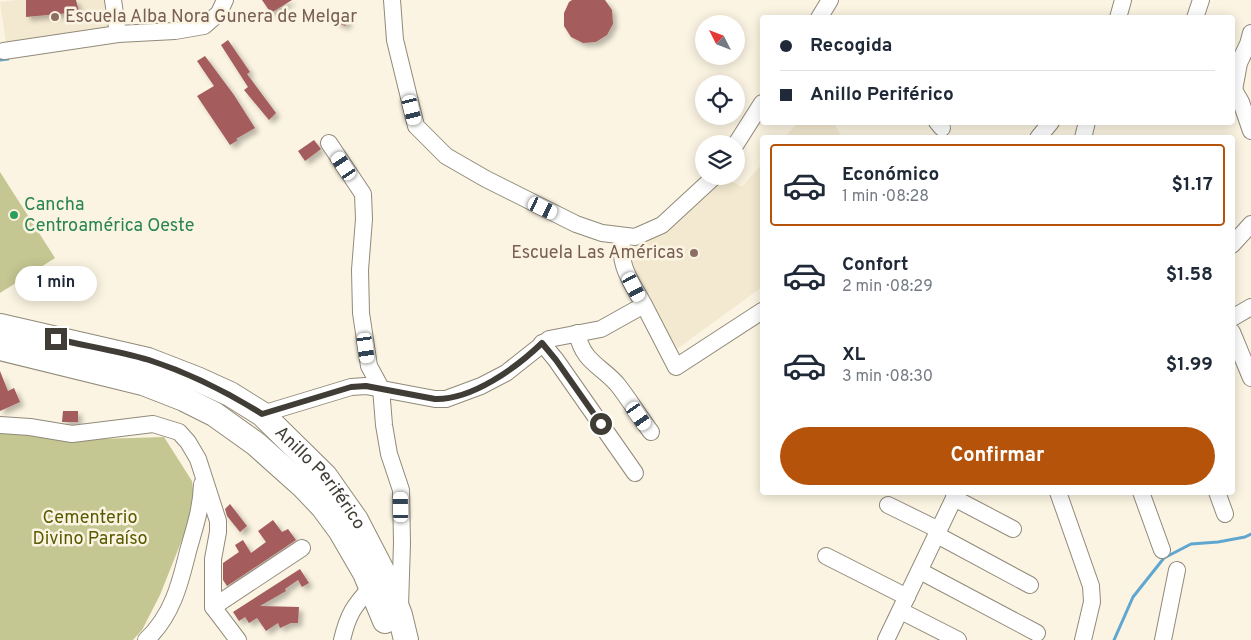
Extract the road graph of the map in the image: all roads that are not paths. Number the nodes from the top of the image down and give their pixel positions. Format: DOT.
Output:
graph roads {
  1 [pos="113,0"];
  2 [pos="225,0"];
  3 [pos="392,0"];
  4 [pos="1123,0"];
  5 [pos="1201,0"];
  6 [pos="1119,15"];
  7 [pos="1196,15"];
  8 [pos="1251,33"];
  9 [pos="118,34"];
  10 [pos="4,51"];
  11 [pos="1235,81"];
  12 [pos="1235,93"];
  13 [pos="760,107"];
  14 [pos="1049,125"];
  15 [pos="1251,132"];
  16 [pos="742,135"];
  17 [pos="1041,135"];
  18 [pos="329,143"];
  19 [pos="705,185"];
  20 [pos="1251,224"];
  21 [pos="623,236"];
  22 [pos="1235,242"];
  23 [pos="644,305"];
  24 [pos="1251,307"];
  25 [pos="760,312"];
  26 [pos="1235,316"];
  27 [pos="0,326"];
  28 [pos="577,333"];
  29 [pos="1235,339"];
  30 [pos="542,343"];
  31 [pos="0,348"];
  32 [pos="1251,378"];
  33 [pos="381,388"];
  34 [pos="262,414"];
  35 [pos="0,425"];
  36 [pos="650,432"];
  37 [pos="635,473"];
  38 [pos="202,474"];
  39 [pos="956,495"];
  40 [pos="1059,495"];
  41 [pos="1142,495"];
  42 [pos="1218,495"];
  43 [pos="888,505"];
  44 [pos="1225,514"];
  45 [pos="1014,529"];
  46 [pos="938,533"];
  47 [pos="302,548"];
  48 [pos="1162,550"];
  49 [pos="826,556"];
  50 [pos="1177,570"];
  51 [pos="920,571"];
  52 [pos="1030,585"];
  53 [pos="372,587"];
  54 [pos="904,604"];
  55 [pos="212,607"];
  56 [pos="400,616"];
  57 [pos="1037,633"];
  58 [pos="146,640"];
  59 [pos="238,640"];
  60 [pos="342,640"];
  61 [pos="389,640"];
  62 [pos="406,640"];
  63 [pos="886,640"];
  64 [pos="958,640"];
  65 [pos="1082,640"];
  66 [pos="1163,640"];
  1 -- 9 [label="street"];
  2 -- 9 [label="street"];
  3 -- 21 [label="street"];
  4 -- 6 [label="street"];
  5 -- 7 [label="street"];
  8 -- 11 [label="street"];
  9 -- 10 [label="street"];
  12 -- 15 [label="street"];
  13 -- 16 [label="street"];
  14 -- 17 [label="street"];
  18 -- 33 [label="street"];
  19 -- 21 [label="street"];
  20 -- 22 [label="street"];
  21 -- 23 [label="street"];
  23 -- 25 [label="street"];
  23 -- 28 [label="street"];
  24 -- 26 [label="street"];
  27 -- 34 [label="highway, Anillo Periférico"];
  28 -- 30 [label="street"];
  28 -- 36 [label="street"];
  29 -- 32 [label="street"];
  30 -- 33 [label="street"];
  30 -- 37 [label="street"];
  31 -- 53 [label="highway, Anillo Periférico"];
  33 -- 34 [label="street"];
  33 -- 56 [label="street"];
  34 -- 56 [label="highway, Anillo Periférico"];
  35 -- 38 [label="street"];
  38 -- 55 [label="street"];
  38 -- 58 [label="street"];
  39 -- 45 [label="street"];
  39 -- 46 [label="street"];
  40 -- 65 [label="street"];
  41 -- 48 [label="street"];
  42 -- 44 [label="street"];
  43 -- 46 [label="street"];
  46 -- 51 [label="street"];
  46 -- 52 [label="street"];
  47 -- 55 [label="street"];
  49 -- 54 [label="street"];
  50 -- 66 [label="street"];
  51 -- 54 [label="street"];
  51 -- 57 [label="street"];
  53 -- 60 [label="street"];
  53 -- 61 [label="highway, Anillo Periférico"];
  54 -- 63 [label="street"];
  54 -- 64 [label="street"];
  55 -- 59 [label="street"];
  56 -- 62 [label="highway, Anillo Periférico"];
}
